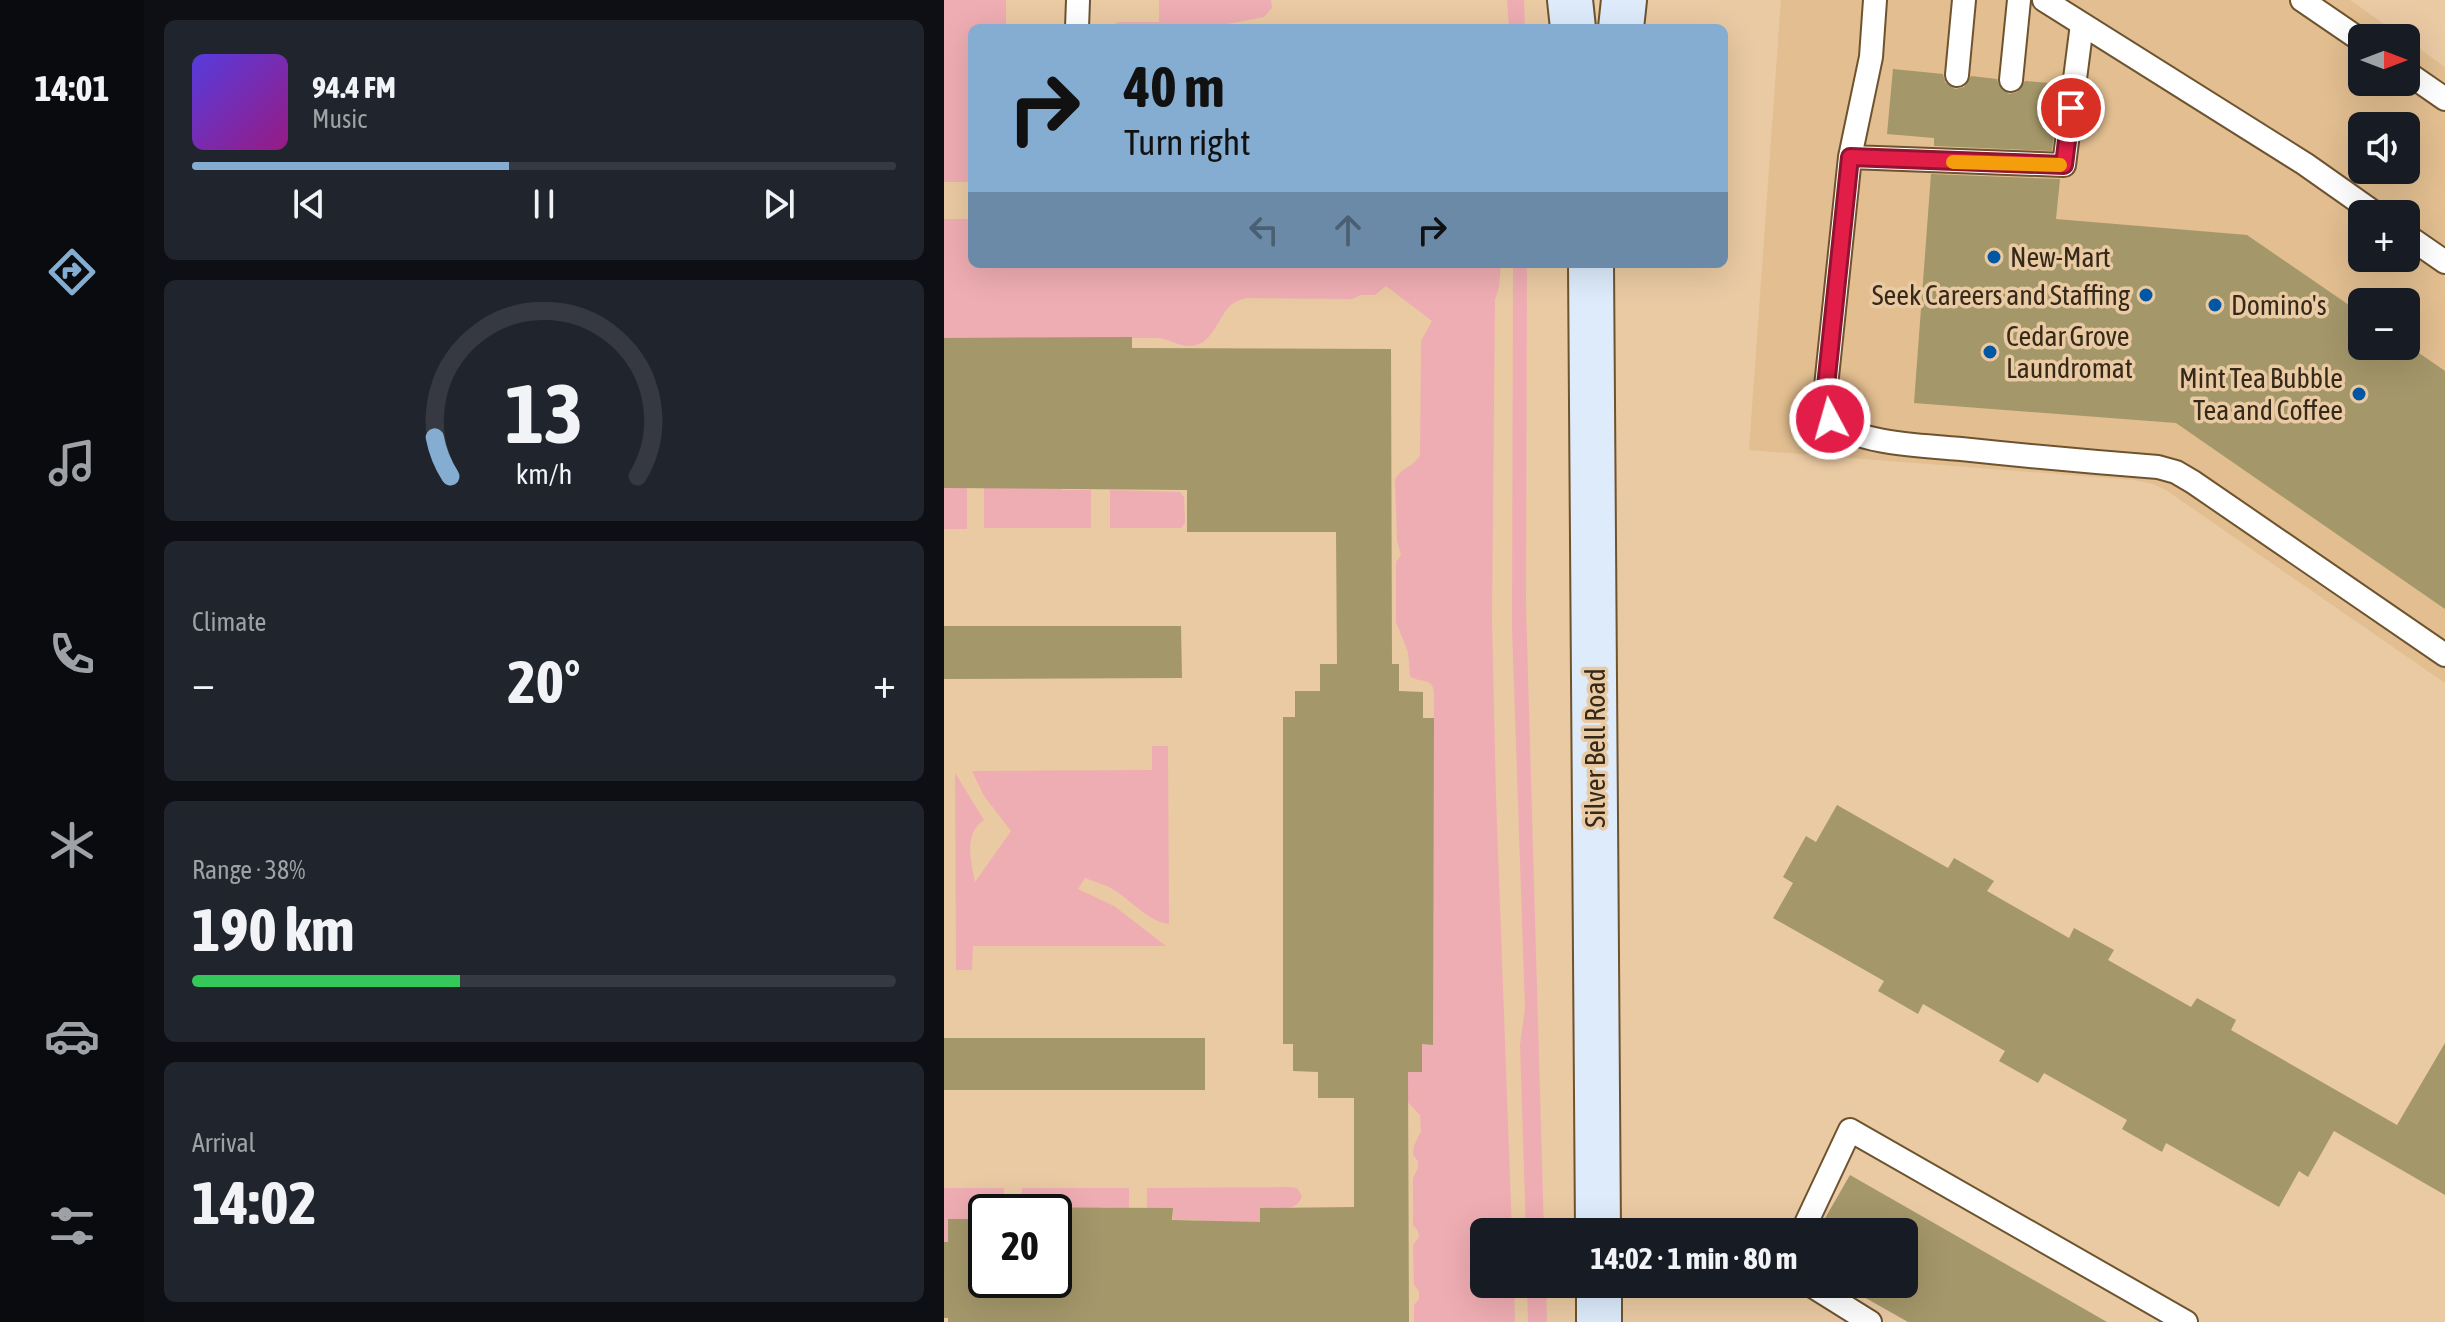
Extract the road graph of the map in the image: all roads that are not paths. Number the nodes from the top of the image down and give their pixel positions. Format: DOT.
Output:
graph roads {
  1 [pos="1078,0"];
  2 [pos="1570,0"];
  3 [pos="1624,0"];
  4 [pos="1875,0"];
  5 [pos="1964,0"];
  6 [pos="2019,0"];
  7 [pos="2044,0"];
  8 [pos="2302,0"];
  9 [pos="1077,24"];
  10 [pos="1573,24"];
  11 [pos="1621,24"];
  12 [pos="2082,24"];
  13 [pos="2348,31"];
  14 [pos="1957,75"];
  15 [pos="2011,80"];
  16 [pos="2420,82"];
  17 [pos="2445,99"];
  18 [pos="1950,139"];
  19 [pos="1850,157"];
  20 [pos="1948,162"];
  21 [pos="2356,200"];
  22 [pos="2420,245"];
  23 [pos="2445,262"];
  24 [pos="1591,268"];
  25 [pos="2445,655"];
  26 [pos="1598,1218"];
  27 [pos="1809,1218"];
  28 [pos="1599,1298"];
  29 [pos="1831,1298"];
  30 [pos="1599,1322"];
  31 [pos="1870,1322"];
  32 [pos="2186,1322"];
  1 -- 9 [label="lane"];
  2 -- 10 [label="street"];
  3 -- 11 [label="street"];
  4 -- 19 [label="lane"];
  5 -- 14 [label="lane"];
  6 -- 15 [label="lane"];
  7 -- 12 [label="lane"];
  8 -- 13 [label="lane"];
  12 -- 20 [label="lane"];
  12 -- 21 [label="lane"];
  16 -- 17 [label="lane"];
  18 -- 20 [label="lane"];
  19 -- 20 [label="lane"];
  19 -- 25 [label="lane"];
  22 -- 23 [label="lane"];
  24 -- 26 [label="street, Silver Bell Road"];
  27 -- 32 [label="lane"];
  28 -- 30 [label="street"];
  29 -- 31 [label="lane"];
}
